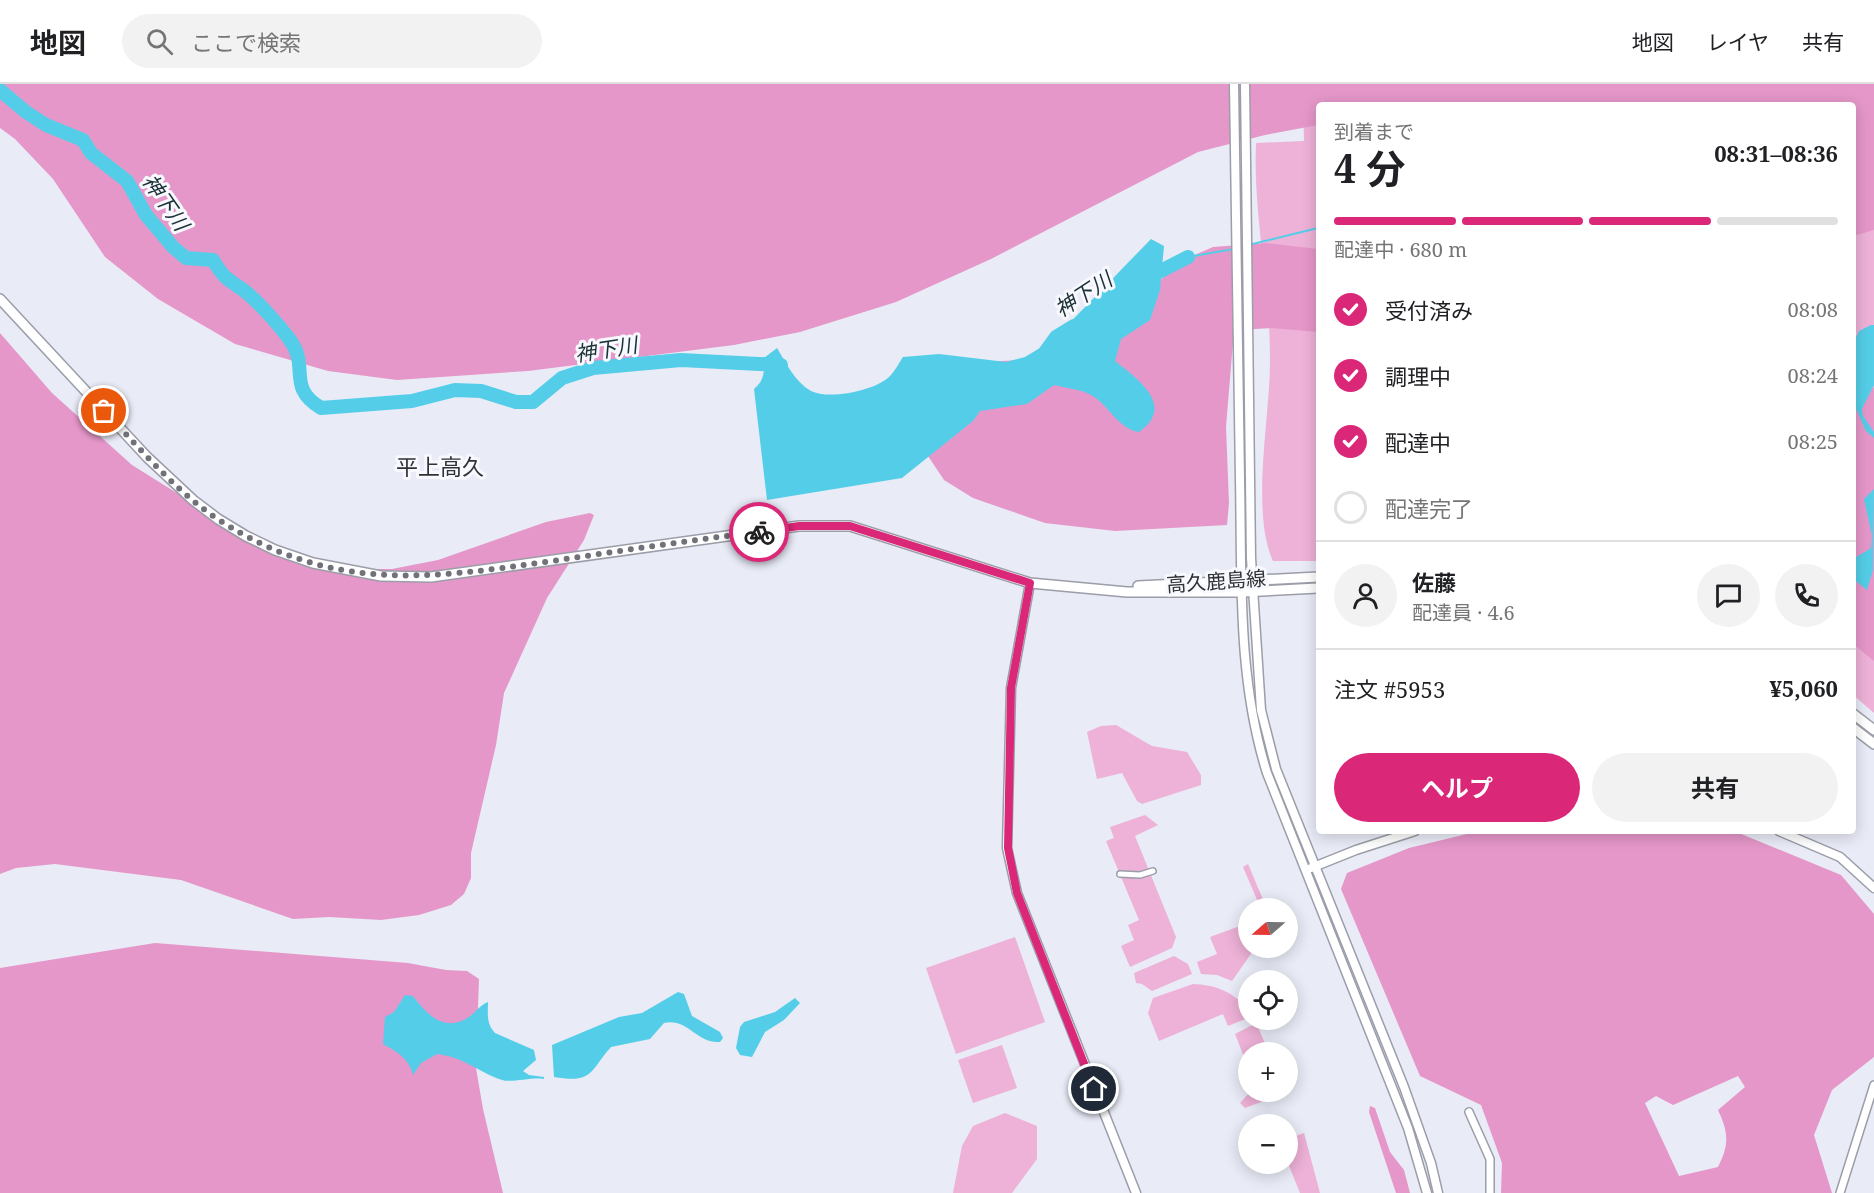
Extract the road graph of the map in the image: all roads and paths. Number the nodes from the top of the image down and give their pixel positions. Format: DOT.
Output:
graph roads {
  1 [pos="1234,84"];
  2 [pos="1245,84"];
  3 [pos="0,299"];
  4 [pos="1316,577"];
  5 [pos="1242,579"];
  6 [pos="1253,579"];
  7 [pos="1030,583"];
  8 [pos="1316,588"];
  9 [pos="1115,590"];
  10 [pos="1253,591"];
  11 [pos="1243,592"];
  12 [pos="1856,716"];
  13 [pos="1874,730"];
  14 [pos="1856,731"];
  15 [pos="1874,744"];
  16 [pos="1406,834"];
  17 [pos="1786,834"];
  18 [pos="1315,867"];
  19 [pos="1153,871"];
  20 [pos="1305,871"];
  21 [pos="1120,874"];
  22 [pos="1874,888"];
  23 [pos="1874,1085"];
  24 [pos="1469,1112"];
  25 [pos="1136,1193"];
  26 [pos="1427,1193"];
  27 [pos="1438,1193"];
  28 [pos="1490,1193"];
  29 [pos="1840,1193"];
  1 -- 5 [label="street"];
  2 -- 6 [label="street"];
  3 -- 7 [label="main road, 高久鹿島線"];
  4 -- 6 [label="main road, 高久鹿島線"];
  5 -- 6 [label="main road, 高久鹿島線"];
  5 -- 9 [label="main road, 高久鹿島線"];
  5 -- 11 [label="street"];
  6 -- 10 [label="street"];
  7 -- 9 [label="main road, 高久鹿島線"];
  7 -- 25 [label="street"];
  8 -- 10 [label="main road, 高久鹿島線"];
  9 -- 11 [label="main road, 高久鹿島線"];
  10 -- 11 [label="main road, 高久鹿島線"];
  10 -- 18 [label="street"];
  11 -- 20 [label="street"];
  12 -- 13 [label="main road"];
  14 -- 15 [label="main road"];
  16 -- 18 [label="street"];
  17 -- 22 [label="street"];
  18 -- 20 [label="street"];
  18 -- 27 [label="street"];
  19 -- 21 [label="street"];
  20 -- 26 [label="street"];
  23 -- 29 [label="street"];
  24 -- 28 [label="street"];
}
